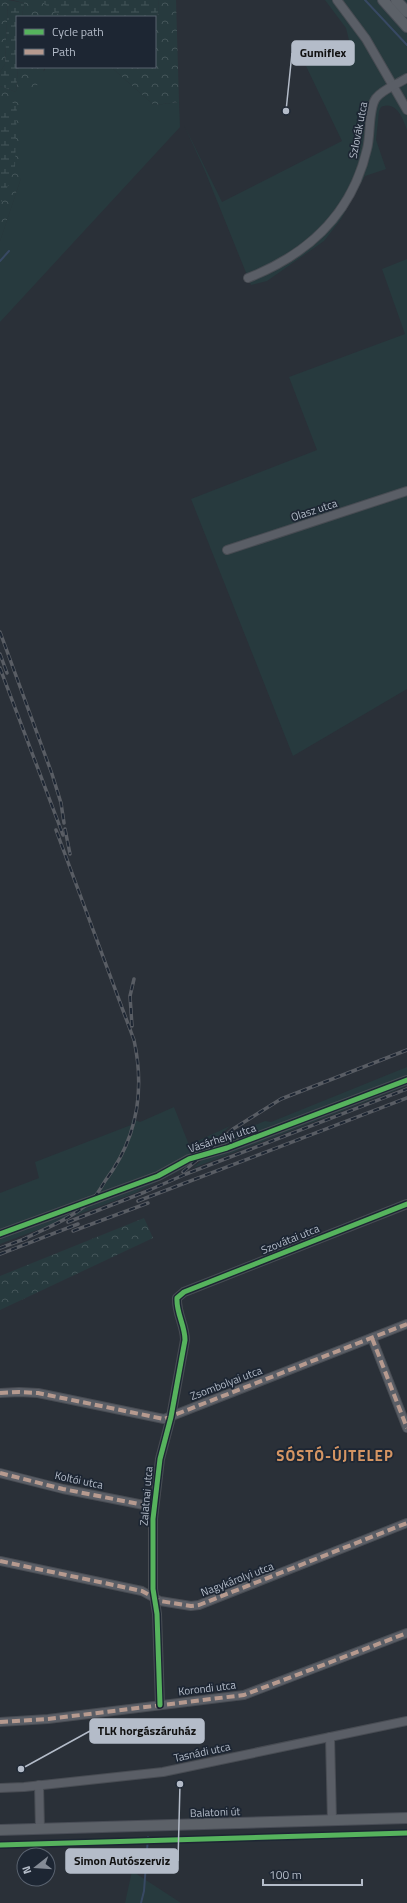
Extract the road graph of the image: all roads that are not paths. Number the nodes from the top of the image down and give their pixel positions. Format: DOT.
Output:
graph roads {
  1 [pos="336,0"];
  2 [pos="383,0"];
  3 [pos="396,0"];
  4 [pos="403,15"];
  5 [pos="407,28"];
  6 [pos="407,35"];
  7 [pos="407,78"];
  8 [pos="394,86"];
  9 [pos="407,110"];
  10 [pos="248,278"];
  11 [pos="407,491"];
  12 [pos="227,550"];
  13 [pos="407,1080"];
  14 [pos="407,1204"];
  15 [pos="0,1234"];
  16 [pos="180,1294"];
  17 [pos="407,1324"];
  18 [pos="372,1338"];
  19 [pos="0,1393"];
  20 [pos="172,1417"];
  21 [pos="407,1428"];
  22 [pos="0,1473"];
  23 [pos="154,1507"];
  24 [pos="407,1523"];
  25 [pos="0,1561"];
  26 [pos="155,1599"];
  27 [pos="407,1633"];
  28 [pos="160,1705"];
  29 [pos="407,1721"];
  30 [pos="0,1722"];
  31 [pos="330,1737"];
  32 [pos="39,1785"];
  33 [pos="0,1788"];
  34 [pos="407,1818"];
  35 [pos="332,1821"];
  36 [pos="40,1829"];
  37 [pos="0,1830"];
  1 -- 8 [label="street"];
  2 -- 4 [label="main road"];
  3 -- 4 [label="main road"];
  4 -- 5 [label="main road"];
  4 -- 6 [label="main road"];
  7 -- 8 [label="street, Szlovák utca"];
  8 -- 9 [label="street"];
  8 -- 10 [label="street, Szlovák utca"];
  11 -- 12 [label="street, Olasz utca"];
  13 -- 15 [label="street, Vásárhelyi utca"];
  14 -- 16 [label="street, Szovátai utca"];
  16 -- 20 [label="street, Zalatnai utca"];
  17 -- 18 [label="street, Zsombolyai utca"];
  18 -- 20 [label="street, Zsombolyai utca"];
  18 -- 21 [label="street"];
  19 -- 20 [label="street, Zsombolyai utca"];
  20 -- 23 [label="street, Zalatnai utca"];
  22 -- 23 [label="street, Koltói utca"];
  23 -- 26 [label="street, Zalatnai utca"];
  24 -- 26 [label="street, Nagykárolyi utca"];
  25 -- 26 [label="street, Nagykárolyi utca"];
  26 -- 28 [label="street, Zalatnai utca"];
  27 -- 28 [label="street, Korondi utca"];
  28 -- 30 [label="street, Korondi utca"];
  29 -- 31 [label="street, Tasnádi utca"];
  31 -- 32 [label="street, Tasnádi utca"];
  31 -- 35 [label="street"];
  32 -- 33 [label="street, Tasnádi utca"];
  32 -- 36 [label="street"];
  34 -- 35 [label="main road, Balatoni út"];
  35 -- 36 [label="main road, Balatoni út"];
  36 -- 37 [label="main road, Balatoni út"];
}
